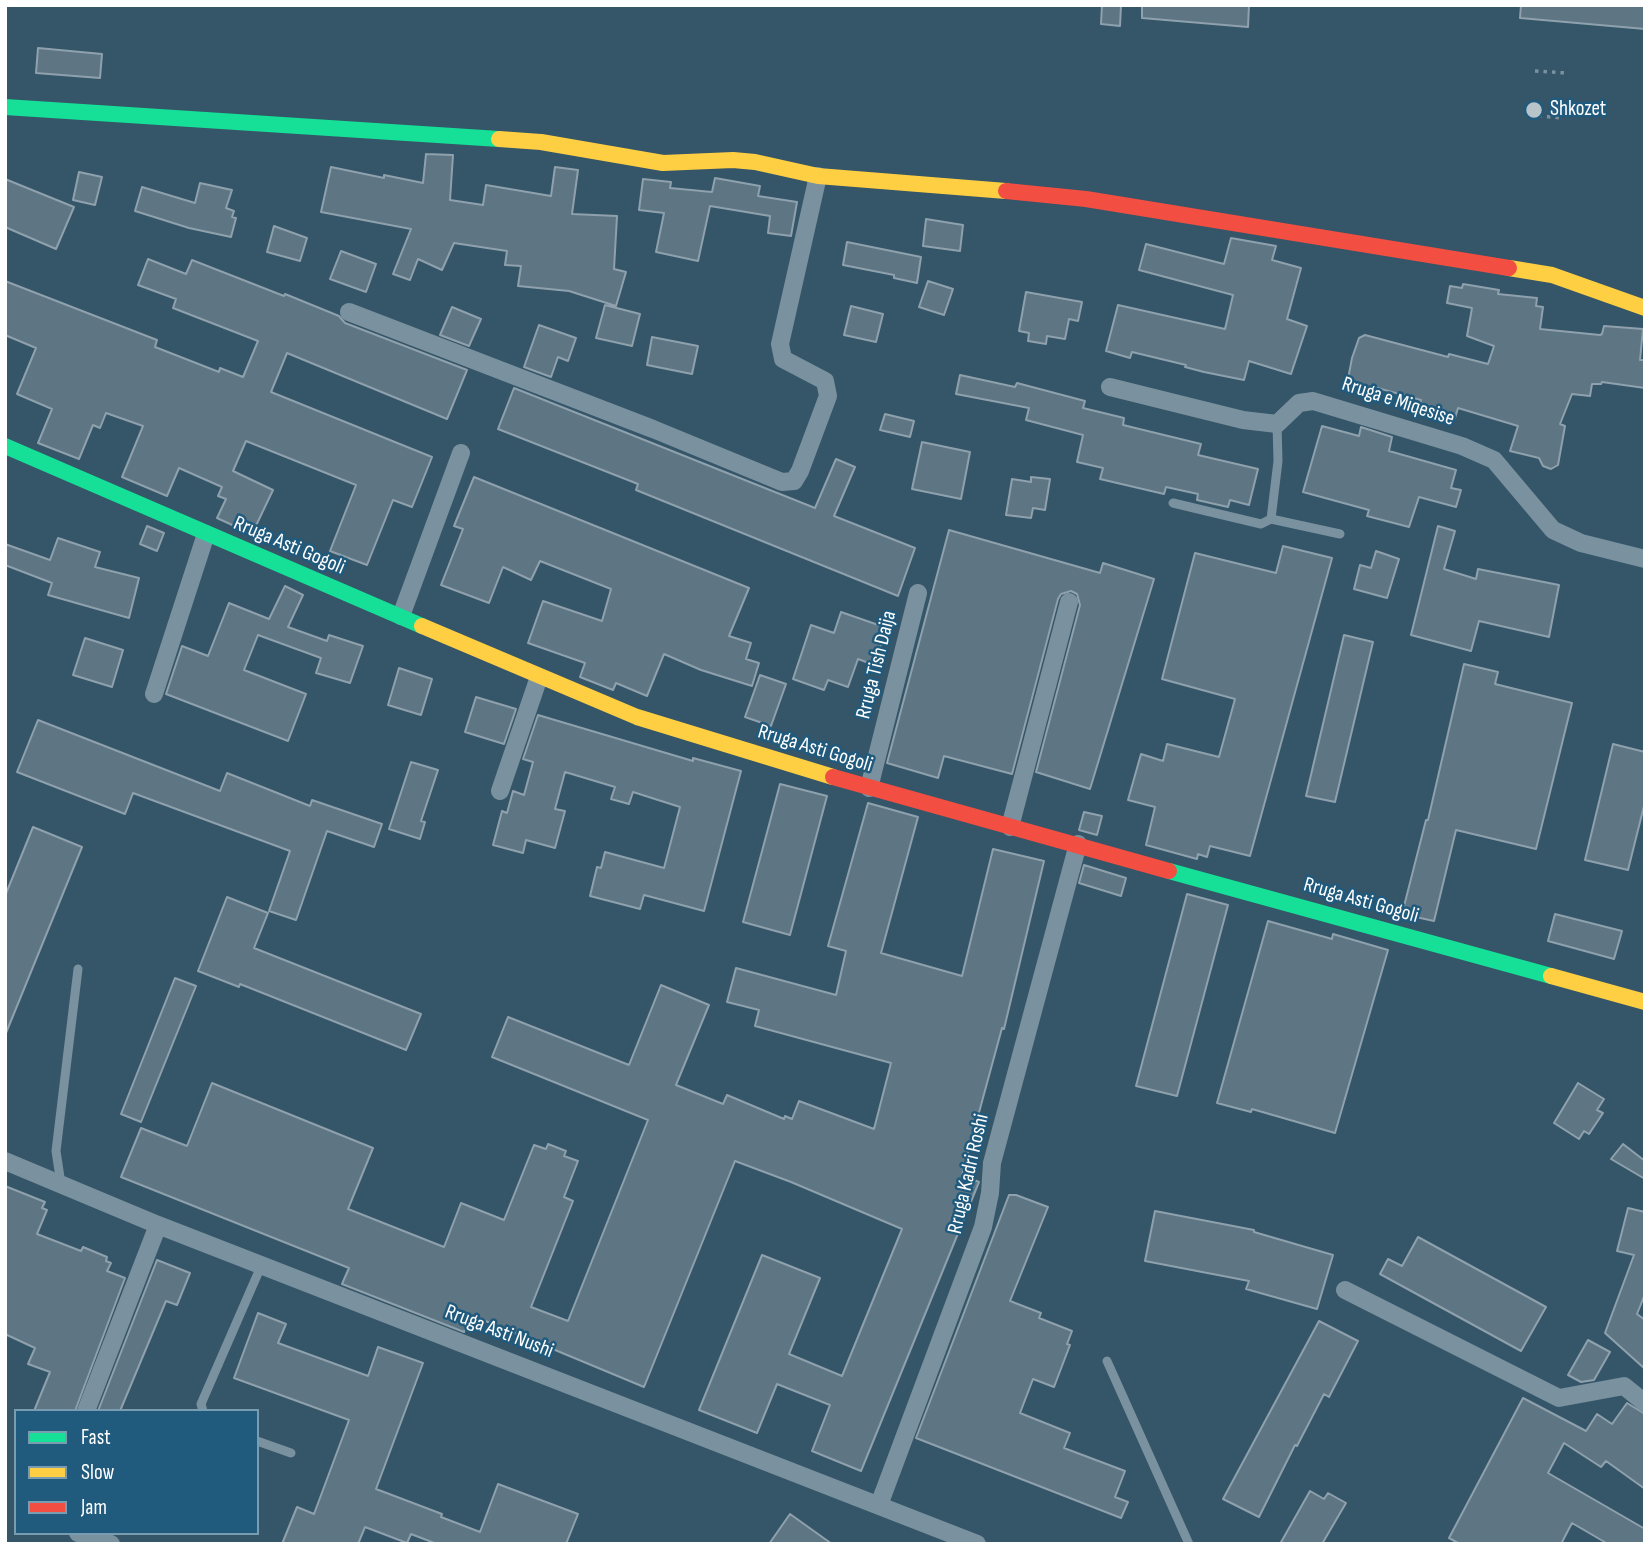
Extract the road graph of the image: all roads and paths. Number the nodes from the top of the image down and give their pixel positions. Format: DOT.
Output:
graph roads {
  1 [pos="1535,71"];
  2 [pos="1566,73"];
  3 [pos="5,107"];
  4 [pos="1530,115"];
  5 [pos="1562,118"];
  6 [pos="818,176"];
  7 [pos="1645,308"];
  8 [pos="349,312"];
  9 [pos="1110,387"];
  10 [pos="1277,424"];
  11 [pos="5,446"];
  12 [pos="461,453"];
  13 [pos="1173,503"];
  14 [pos="1271,519"];
  15 [pos="206,534"];
  16 [pos="1340,534"];
  17 [pos="1645,559"];
  18 [pos="918,593"];
  19 [pos="1069,602"];
  20 [pos="401,616"];
  21 [pos="539,677"];
  22 [pos="154,694"];
  23 [pos="869,788"];
  24 [pos="500,790"];
  25 [pos="1010,827"];
  26 [pos="1078,844"];
  27 [pos="78,969"];
  28 [pos="1645,1002"];
  29 [pos="5,1161"];
  30 [pos="61,1184"];
  31 [pos="158,1225"];
  32 [pos="262,1264"];
  33 [pos="1345,1290"];
  34 [pos="1107,1360"];
  35 [pos="1645,1403"];
  36 [pos="87,1409"];
  37 [pos="202,1409"];
  38 [pos="259,1442"];
  39 [pos="291,1453"];
  40 [pos="878,1505"];
  41 [pos="84,1535"];
  42 [pos="111,1544"];
  43 [pos="977,1544"];
  44 [pos="1189,1544"];
  1 -- 2 [label="path"];
  3 -- 6 [label="street"];
  4 -- 5 [label="path"];
  6 -- 7 [label="street"];
  6 -- 8 [label="street"];
  9 -- 10 [label="street"];
  10 -- 14 [label="lane"];
  10 -- 17 [label="street, Rruga e Miqesise"];
  11 -- 15 [label="street, Rruga Asti Gogoli"];
  12 -- 20 [label="street"];
  13 -- 14 [label="lane"];
  14 -- 16 [label="lane"];
  15 -- 20 [label="street, Rruga Asti Gogoli"];
  15 -- 22 [label="street"];
  18 -- 23 [label="street, Rruga Tish Daija"];
  19 -- 25 [label="street"];
  20 -- 21 [label="street, Rruga Asti Gogoli"];
  21 -- 23 [label="street, Rruga Asti Gogoli"];
  21 -- 24 [label="street"];
  23 -- 25 [label="street, Rruga Asti Gogoli"];
  25 -- 26 [label="street, Rruga Asti Gogoli"];
  26 -- 28 [label="street, Rruga Asti Gogoli"];
  26 -- 40 [label="street, Rruga Kadri Roshi"];
  27 -- 30 [label="lane"];
  29 -- 30 [label="street, Rruga Asti Nushi"];
  30 -- 31 [label="street, Rruga Asti Nushi"];
  31 -- 32 [label="street, Rruga Asti Nushi"];
  31 -- 36 [label="street"];
  32 -- 37 [label="lane"];
  32 -- 40 [label="street, Rruga Asti Nushi"];
  33 -- 35 [label="street"];
  34 -- 44 [label="lane"];
  38 -- 39 [label="lane"];
  40 -- 43 [label="street, Rruga Asti Nushi"];
  41 -- 42 [label="street"];
}
